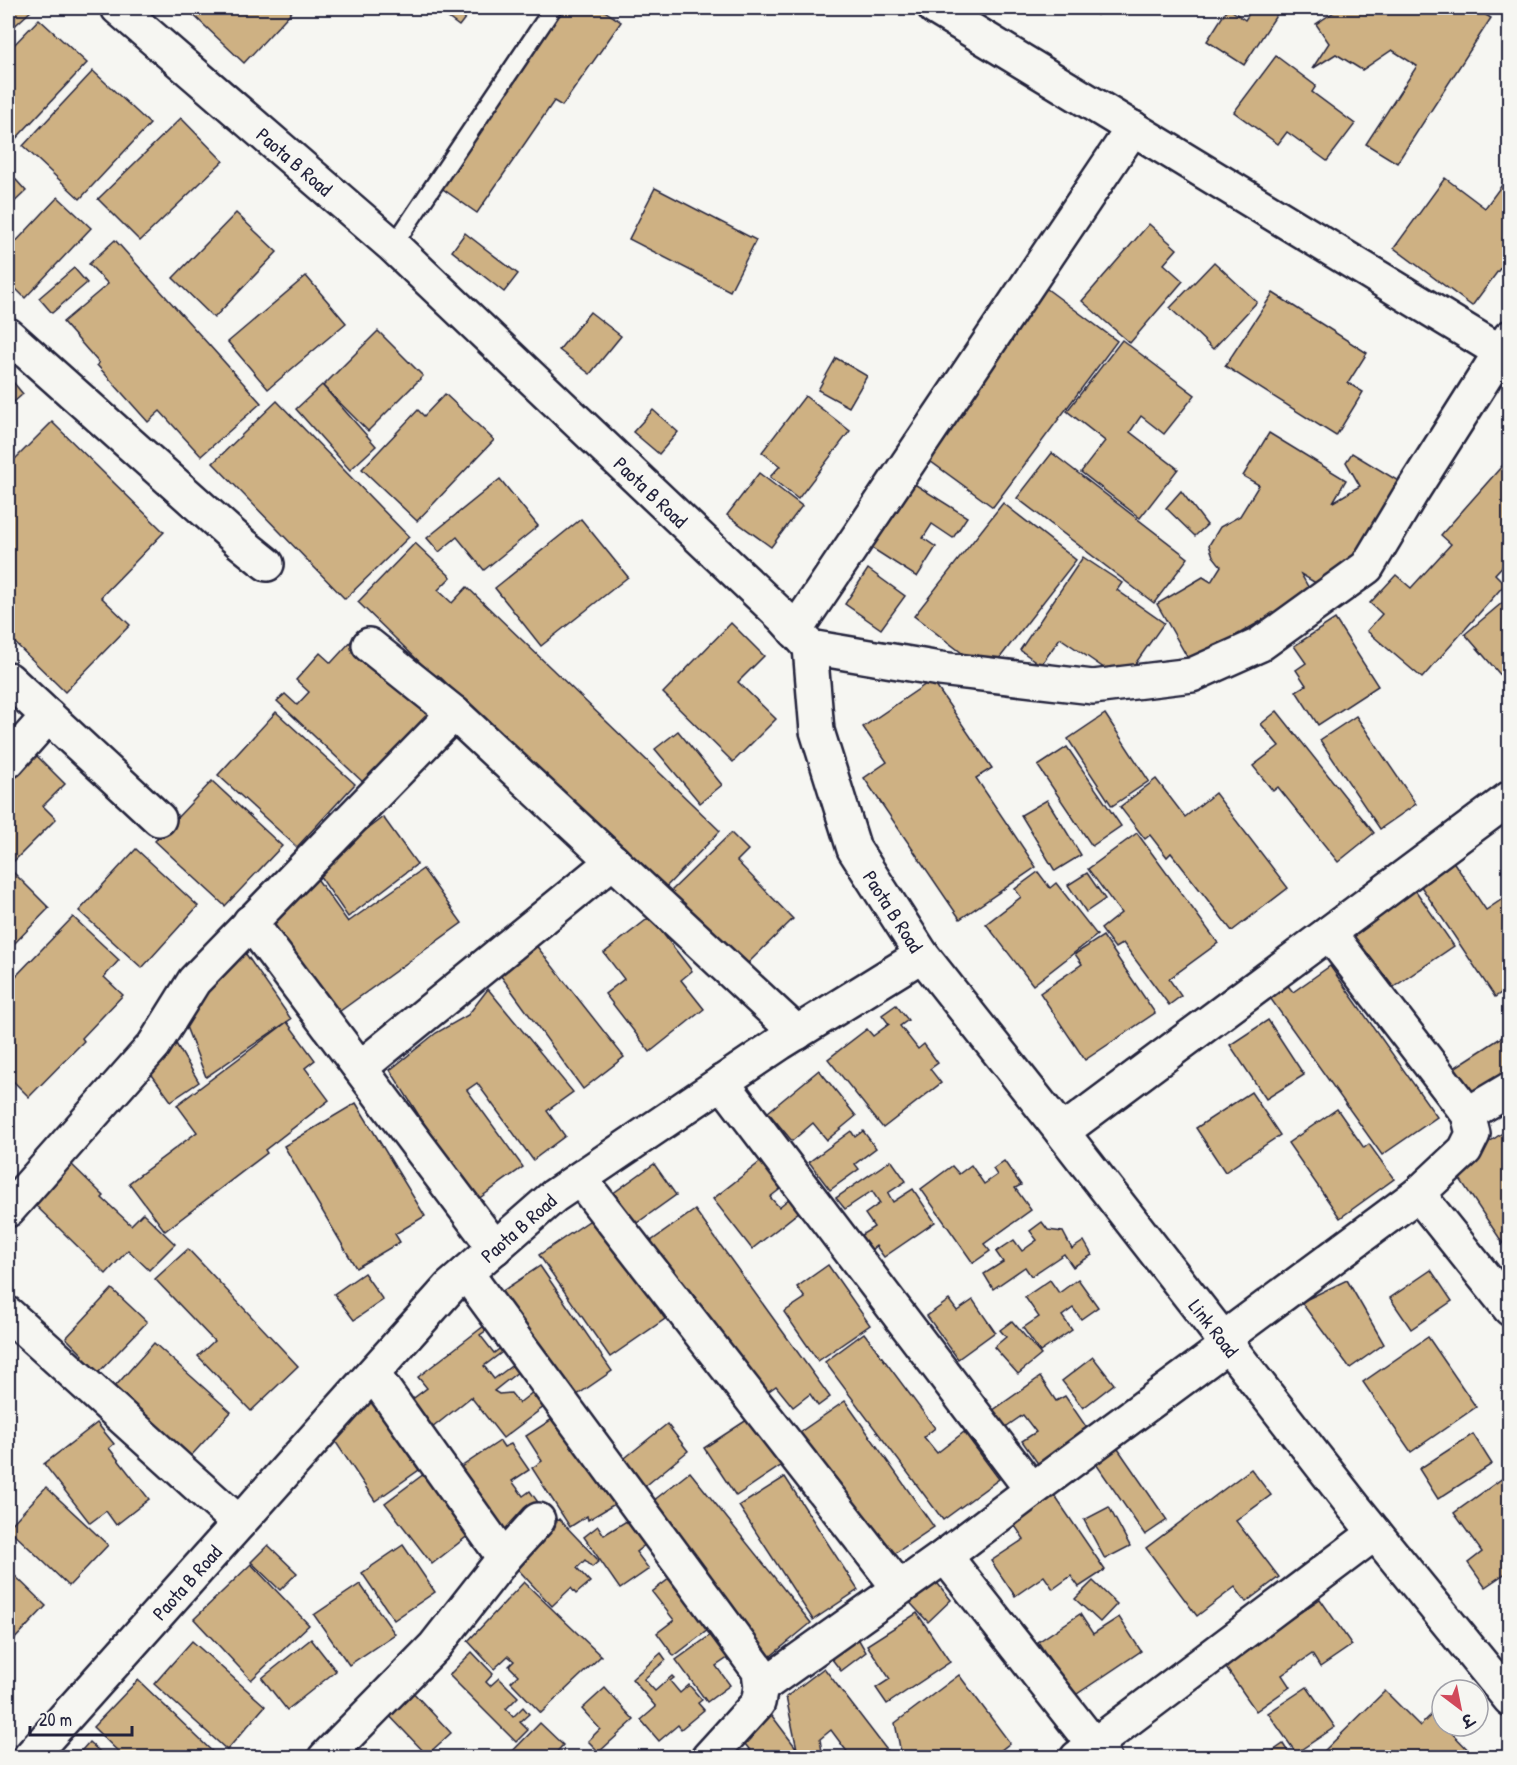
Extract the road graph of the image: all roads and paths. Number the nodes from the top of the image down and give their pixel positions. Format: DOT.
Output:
graph roads {
  1 [pos="118,8"];
  2 [pos="552,8"];
  3 [pos="935,8"];
  4 [pos="1133,128"];
  5 [pos="393,246"];
  6 [pos="8,335"];
  7 [pos="1506,349"];
  8 [pos="267,564"];
  9 [pos="802,639"];
  10 [pos="369,645"];
  11 [pos="8,679"];
  12 [pos="454,712"];
  13 [pos="48,716"];
  14 [pos="8,761"];
  15 [pos="1509,798"];
  16 [pos="159,819"];
  17 [pos="614,861"];
  18 [pos="250,922"];
  19 [pos="1329,933"];
  20 [pos="922,956"];
  21 [pos="797,1033"];
  22 [pos="360,1068"];
  23 [pos="722,1082"];
  24 [pos="1509,1089"];
  25 [pos="1468,1114"];
  26 [pos="1062,1132"];
  27 [pos="580,1179"];
  28 [pos="1418,1194"];
  29 [pos="8,1210"];
  30 [pos="495,1248"];
  31 [pos="466,1274"];
  32 [pos="1509,1308"];
  33 [pos="8,1314"];
  34 [pos="1225,1342"];
  35 [pos="373,1374"];
  36 [pos="1032,1490"];
  37 [pos="538,1520"];
  38 [pos="239,1523"];
  39 [pos="1375,1533"];
  40 [pos="945,1556"];
  41 [pos="504,1558"];
  42 [pos="899,1588"];
  43 [pos="761,1687"];
  44 [pos="1509,1700"];
  45 [pos="1092,1753"];
  46 [pos="29,1758"];
  47 [pos="325,1758"];
  48 [pos="708,1758"];
  1 -- 5 [label="street, Paota B Road"];
  2 -- 5 [label="lane"];
  3 -- 4 [label="street"];
  4 -- 7 [label="street"];
  4 -- 9 [label="street"];
  5 -- 9 [label="street, Paota B Road"];
  6 -- 8 [label="street"];
  7 -- 9 [label="street"];
  9 -- 20 [label="street, Paota B Road"];
  10 -- 12 [label="street"];
  11 -- 13 [label="street"];
  12 -- 17 [label="street"];
  12 -- 18 [label="street"];
  13 -- 14 [label="street"];
  13 -- 16 [label="street"];
  15 -- 19 [label="street"];
  17 -- 21 [label="street"];
  17 -- 22 [label="street"];
  18 -- 22 [label="street"];
  18 -- 29 [label="street"];
  19 -- 25 [label="street"];
  19 -- 26 [label="street"];
  20 -- 21 [label="street, Paota B Road"];
  20 -- 26 [label="street, Link Road"];
  21 -- 23 [label="street, Paota B Road"];
  22 -- 30 [label="street"];
  23 -- 27 [label="street, Paota B Road"];
  23 -- 36 [label="street"];
  24 -- 25 [label="street"];
  25 -- 28 [label="street"];
  26 -- 34 [label="street, Link Road"];
  27 -- 30 [label="street, Paota B Road"];
  27 -- 42 [label="street"];
  28 -- 32 [label="street"];
  28 -- 34 [label="street"];
  30 -- 31 [label="street, Paota B Road"];
  31 -- 35 [label="street, Paota B Road"];
  31 -- 43 [label="street"];
  33 -- 38 [label="street"];
  34 -- 36 [label="street"];
  34 -- 39 [label="street, Link Road"];
  35 -- 38 [label="street, Paota B Road"];
  35 -- 41 [label="street"];
  36 -- 40 [label="street"];
  37 -- 41 [label="street"];
  38 -- 46 [label="street, Paota B Road"];
  39 -- 44 [label="street, Link Road"];
  39 -- 45 [label="street"];
  40 -- 42 [label="street"];
  40 -- 45 [label="street"];
  41 -- 47 [label="street"];
  42 -- 43 [label="street"];
  43 -- 48 [label="street"];
}
